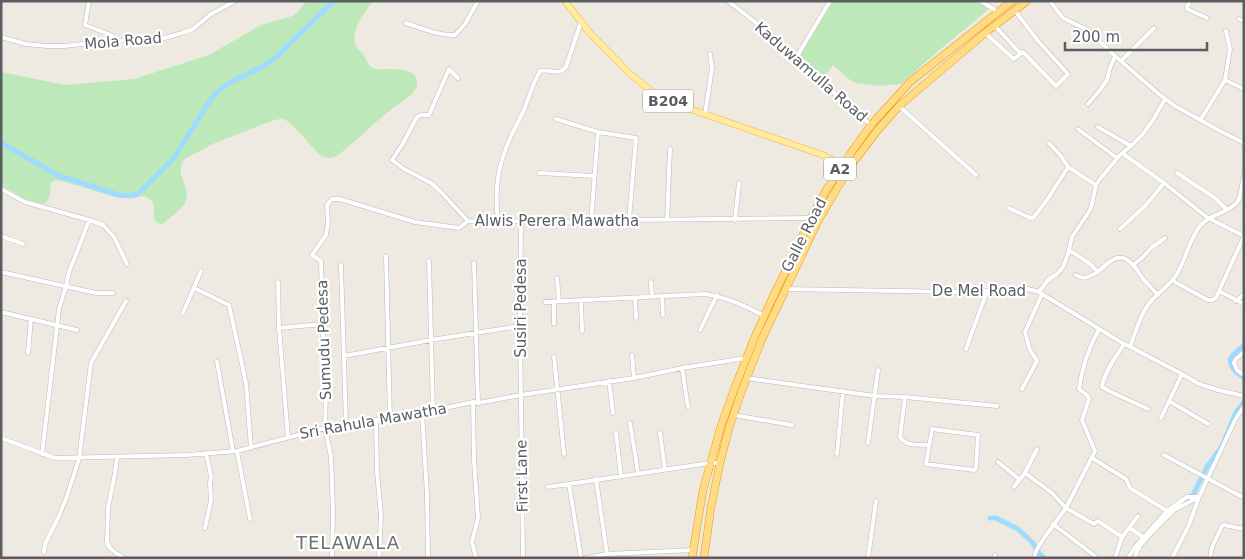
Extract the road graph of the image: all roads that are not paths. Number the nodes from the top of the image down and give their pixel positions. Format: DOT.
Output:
graph roads {
  1 [pos="89,1"];
  2 [pos="235,1"];
  3 [pos="478,1"];
  4 [pos="565,1"];
  5 [pos="728,1"];
  6 [pos="830,1"];
  7 [pos="981,1"];
  8 [pos="1012,1"];
  9 [pos="1027,1"];
  10 [pos="1050,1"];
  11 [pos="1190,1"];
  12 [pos="1015,11"];
  13 [pos="998,12"];
  14 [pos="1207,18"];
  15 [pos="581,22"];
  16 [pos="406,23"];
  17 [pos="984,23"];
  18 [pos="1154,28"];
  19 [pos="990,30"];
  20 [pos="1226,31"];
  21 [pos="1,37"];
  22 [pos="116,40"];
  23 [pos="1023,52"];
  24 [pos="710,54"];
  25 [pos="1115,56"];
  26 [pos="796,58"];
  27 [pos="1121,61"];
  28 [pos="458,78"];
  29 [pos="1225,80"];
  30 [pos="1244,89"];
  31 [pos="1165,99"];
  32 [pos="1088,104"];
  33 [pos="899,106"];
  34 [pos="705,114"];
  35 [pos="556,118"];
  36 [pos="1201,119"];
  37 [pos="871,124"];
  38 [pos="1098,127"];
  39 [pos="1078,129"];
  40 [pos="598,132"];
  41 [pos="1244,142"];
  42 [pos="1049,143"];
  43 [pos="1131,146"];
  44 [pos="670,149"];
  45 [pos="1122,153"];
  46 [pos="1117,158"];
  47 [pos="846,166"];
  48 [pos="1068,167"];
  49 [pos="1177,172"];
  50 [pos="538,173"];
  51 [pos="976,175"];
  52 [pos="1244,175"];
  53 [pos="594,176"];
  54 [pos="739,183"];
  55 [pos="1164,183"];
  56 [pos="1096,185"];
  57 [pos="1,189"];
  58 [pos="1241,198"];
  59 [pos="1010,208"];
  60 [pos="1226,210"];
  61 [pos="810,218"];
  62 [pos="1208,218"];
  63 [pos="89,220"];
  64 [pos="498,220"];
  65 [pos="628,220"];
  66 [pos="667,220"];
  67 [pos="736,220"];
  68 [pos="468,221"];
  69 [pos="521,221"];
  70 [pos="591,222"];
  71 [pos="1120,229"];
  72 [pos="1,236"];
  73 [pos="1244,236"];
  74 [pos="1165,238"];
  75 [pos="23,244"];
  76 [pos="1069,250"];
  77 [pos="386,256"];
  78 [pos="429,261"];
  79 [pos="474,263"];
  80 [pos="128,264"];
  81 [pos="341,265"];
  82 [pos="1133,265"];
  83 [pos="201,271"];
  84 [pos="1,272"];
  85 [pos="1098,272"];
  86 [pos="1076,275"];
  87 [pos="557,278"];
  88 [pos="1173,281"];
  89 [pos="278,282"];
  90 [pos="651,282"];
  91 [pos="66,286"];
  92 [pos="778,286"];
  93 [pos="194,288"];
  94 [pos="786,290"];
  95 [pos="987,291"];
  96 [pos="1219,292"];
  97 [pos="113,293"];
  98 [pos="1040,293"];
  99 [pos="1244,294"];
  100 [pos="1158,295"];
  101 [pos="662,296"];
  102 [pos="717,296"];
  103 [pos="652,297"];
  104 [pos="635,298"];
  105 [pos="581,300"];
  106 [pos="126,301"];
  107 [pos="557,301"];
  108 [pos="1236,301"];
  109 [pos="545,302"];
  110 [pos="1244,304"];
  111 [pos="1,312"];
  112 [pos="182,313"];
  113 [pos="663,315"];
  114 [pos="764,316"];
  115 [pos="636,318"];
  116 [pos="31,319"];
  117 [pos="323,324"];
  118 [pos="554,324"];
  119 [pos="58,326"];
  120 [pos="520,326"];
  121 [pos="279,328"];
  122 [pos="1099,329"];
  123 [pos="77,330"];
  124 [pos="700,330"];
  125 [pos="582,331"];
  126 [pos="476,333"];
  127 [pos="431,340"];
  128 [pos="1124,344"];
  129 [pos="1130,347"];
  130 [pos="389,348"];
  131 [pos="966,349"];
  132 [pos="1244,352"];
  133 [pos="28,354"];
  134 [pos="632,355"];
  135 [pos="344,356"];
  136 [pos="554,357"];
  137 [pos="746,358"];
  138 [pos="217,362"];
  139 [pos="682,368"];
  140 [pos="878,370"];
  141 [pos="1182,374"];
  142 [pos="1244,375"];
  143 [pos="634,378"];
  144 [pos="746,378"];
  145 [pos="609,382"];
  146 [pos="558,389"];
  147 [pos="1022,389"];
  148 [pos="843,391"];
  149 [pos="521,395"];
  150 [pos="875,396"];
  151 [pos="1242,396"];
  152 [pos="905,397"];
  153 [pos="1169,401"];
  154 [pos="476,402"];
  155 [pos="997,406"];
  156 [pos="1244,406"];
  157 [pos="688,407"];
  158 [pos="1148,409"];
  159 [pos="433,411"];
  160 [pos="613,413"];
  161 [pos="422,414"];
  162 [pos="734,415"];
  163 [pos="390,418"];
  164 [pos="1161,418"];
  165 [pos="376,420"];
  166 [pos="630,423"];
  167 [pos="346,424"];
  168 [pos="1208,424"];
  169 [pos="792,425"];
  170 [pos="325,428"];
  171 [pos="616,433"];
  172 [pos="660,433"];
  173 [pos="288,437"];
  174 [pos="1,438"];
  175 [pos="868,443"];
  176 [pos="929,445"];
  177 [pos="250,448"];
  178 [pos="1037,449"];
  179 [pos="235,451"];
  180 [pos="206,453"];
  181 [pos="42,454"];
  182 [pos="564,454"];
  183 [pos="837,454"];
  184 [pos="1164,455"];
  185 [pos="79,458"];
  186 [pos="117,458"];
  187 [pos="1092,458"];
  188 [pos="998,462"];
  189 [pos="710,463"];
  190 [pos="720,463"];
  191 [pos="665,470"];
  192 [pos="638,473"];
  193 [pos="1025,473"];
  194 [pos="620,476"];
  195 [pos="1205,476"];
  196 [pos="596,479"];
  197 [pos="1019,479"];
  198 [pos="569,484"];
  199 [pos="1014,487"];
  200 [pos="548,488"];
  201 [pos="1199,497"];
  202 [pos="1244,498"];
  203 [pos="876,501"];
  204 [pos="1066,508"];
  205 [pos="1167,511"];
  206 [pos="1138,516"];
  207 [pos="250,519"];
  208 [pos="1053,524"];
  209 [pos="206,528"];
  210 [pos="1130,528"];
  211 [pos="1244,529"];
  212 [pos="1122,537"];
  213 [pos="1143,538"];
  214 [pos="694,550"];
  215 [pos="44,552"];
  216 [pos="608,554"];
  217 [pos="1035,556"];
  218 [pos="1095,556"];
  219 [pos="124,558"];
  220 [pos="332,558"];
  221 [pos="379,558"];
  222 [pos="428,558"];
  223 [pos="476,558"];
  224 [pos="523,558"];
  225 [pos="581,558"];
  226 [pos="587,558"];
  227 [pos="692,558"];
  228 [pos="704,558"];
  229 [pos="868,558"];
  230 [pos="1115,558"];
  231 [pos="1128,558"];
  232 [pos="1134,558"];
  233 [pos="1172,558"];
  234 [pos="1210,558"];
  1 -- 22 [label="street"];
  2 -- 22 [label="street, Mola Road"];
  3 -- 16 [label="street"];
  4 -- 15 [label="main road, B204"];
  5 -- 26 [label="street, Kaduwamulla Road"];
  6 -- 26 [label="street"];
  7 -- 13 [label="street"];
  8 -- 13 [label="highway, Galle Road / A2"];
  9 -- 12 [label="highway, Galle Road / A2"];
  10 -- 25 [label="street"];
  11 -- 14 [label="street"];
  12 -- 19 [label="highway, Galle Road / A2"];
  12 -- 23 [label="street"];
  13 -- 17 [label="highway, Galle Road / A2"];
  15 -- 34 [label="main road, B204"];
  15 -- 64 [label="street"];
  17 -- 19 [label="highway"];
  17 -- 37 [label="highway, Galle Road / A2"];
  18 -- 27 [label="street"];
  19 -- 23 [label="street"];
  19 -- 23 [label="street"];
  19 -- 33 [label="highway, Galle Road / A2"];
  20 -- 29 [label="street"];
  21 -- 22 [label="street, Mola Road"];
  24 -- 34 [label="street"];
  25 -- 27 [label="street"];
  25 -- 32 [label="street"];
  26 -- 37 [label="street, Kaduwamulla Road"];
  27 -- 31 [label="street"];
  28 -- 68 [label="street, Alwis Perera Mawatha"];
  29 -- 30 [label="street"];
  29 -- 36 [label="street"];
  31 -- 36 [label="street"];
  31 -- 43 [label="street"];
  33 -- 47 [label="highway, Galle Road / A2"];
  33 -- 51 [label="street"];
  34 -- 47 [label="main road, B204"];
  35 -- 40 [label="street"];
  36 -- 41 [label="street"];
  37 -- 47 [label="highway, Galle Road / A2"];
  38 -- 43 [label="street"];
  39 -- 46 [label="street"];
  40 -- 53 [label="street"];
  40 -- 65 [label="street"];
  42 -- 48 [label="street"];
  43 -- 45 [label="street"];
  44 -- 66 [label="street"];
  45 -- 46 [label="street"];
  45 -- 55 [label="street"];
  46 -- 56 [label="street"];
  47 -- 61 [label="highway, Galle Road / A2"];
  47 -- 94 [label="highway, A2"];
  48 -- 56 [label="street"];
  48 -- 59 [label="street"];
  49 -- 60 [label="street"];
  50 -- 53 [label="street"];
  52 -- 58 [label="street"];
  53 -- 70 [label="street"];
  54 -- 67 [label="street"];
  55 -- 62 [label="street"];
  55 -- 71 [label="street"];
  56 -- 76 [label="street"];
  57 -- 63 [label="street"];
  58 -- 60 [label="street"];
  60 -- 62 [label="street"];
  61 -- 67 [label="street, Alwis Perera Mawatha"];
  61 -- 92 [label="highway, Galle Road / A2"];
  62 -- 73 [label="street"];
  62 -- 88 [label="street"];
  63 -- 80 [label="street"];
  63 -- 91 [label="street"];
  64 -- 68 [label="street, Alwis Perera Mawatha"];
  64 -- 69 [label="street, Alwis Perera Mawatha"];
  65 -- 66 [label="street, Alwis Perera Mawatha"];
  65 -- 70 [label="street, Alwis Perera Mawatha"];
  66 -- 67 [label="street, Alwis Perera Mawatha"];
  68 -- 117 [label="street, Sumudu Pedesa"];
  69 -- 70 [label="street, Alwis Perera Mawatha"];
  69 -- 120 [label="street, Susiri Pedesa"];
  72 -- 75 [label="street"];
  73 -- 96 [label="street"];
  74 -- 82 [label="street"];
  76 -- 85 [label="street"];
  76 -- 98 [label="street"];
  77 -- 130 [label="street"];
  78 -- 127 [label="street"];
  79 -- 126 [label="street"];
  81 -- 135 [label="street"];
  82 -- 85 [label="street"];
  82 -- 100 [label="street"];
  83 -- 93 [label="street"];
  84 -- 91 [label="street"];
  85 -- 86 [label="street"];
  87 -- 107 [label="street"];
  88 -- 96 [label="street"];
  88 -- 100 [label="street"];
  89 -- 121 [label="street"];
  90 -- 103 [label="street"];
  91 -- 97 [label="street"];
  91 -- 119 [label="street"];
  92 -- 94 [label="street, De Mel Road"];
  92 -- 114 [label="highway, Galle Road / A2"];
  93 -- 112 [label="street"];
  93 -- 177 [label="street"];
  94 -- 95 [label="street, De Mel Road"];
  94 -- 144 [label="highway, A2"];
  95 -- 98 [label="street, De Mel Road"];
  95 -- 131 [label="street"];
  96 -- 108 [label="street"];
  98 -- 122 [label="street, De Mel Road"];
  98 -- 147 [label="street"];
  99 -- 108 [label="street"];
  100 -- 129 [label="street"];
  101 -- 102 [label="street"];
  101 -- 103 [label="street"];
  101 -- 113 [label="street"];
  102 -- 114 [label="street"];
  102 -- 124 [label="street"];
  103 -- 104 [label="street"];
  104 -- 105 [label="street"];
  104 -- 115 [label="street"];
  105 -- 107 [label="street"];
  105 -- 125 [label="street"];
  106 -- 185 [label="street"];
  107 -- 109 [label="street"];
  107 -- 118 [label="street"];
  108 -- 110 [label="street"];
  111 -- 116 [label="street"];
  114 -- 137 [label="highway, Galle Road / A2"];
  116 -- 119 [label="street"];
  116 -- 133 [label="street"];
  117 -- 121 [label="street"];
  117 -- 170 [label="street, Sumudu Pedesa"];
  119 -- 123 [label="street"];
  119 -- 181 [label="street"];
  120 -- 126 [label="street"];
  120 -- 149 [label="street, Susiri Pedesa"];
  121 -- 173 [label="street"];
  122 -- 128 [label="street, De Mel Road"];
  122 -- 187 [label="street"];
  126 -- 127 [label="street"];
  126 -- 154 [label="street"];
  127 -- 130 [label="street"];
  127 -- 159 [label="street"];
  128 -- 129 [label="street, De Mel Road"];
  128 -- 158 [label="street"];
  129 -- 141 [label="street, De Mel Road"];
  130 -- 135 [label="street"];
  130 -- 163 [label="street"];
  132 -- 142 [label="street"];
  134 -- 143 [label="street"];
  135 -- 167 [label="street"];
  136 -- 146 [label="street"];
  137 -- 139 [label="street, Sri Rahula Mawatha"];
  137 -- 189 [label="highway, Galle Road / A2"];
  138 -- 179 [label="street"];
  139 -- 143 [label="street, Sri Rahula Mawatha"];
  139 -- 157 [label="street"];
  140 -- 150 [label="street"];
  141 -- 151 [label="street, De Mel Road"];
  141 -- 153 [label="street"];
  143 -- 145 [label="street, Sri Rahula Mawatha"];
  144 -- 148 [label="street"];
  144 -- 162 [label="highway, A2"];
  145 -- 146 [label="street, Sri Rahula Mawatha"];
  145 -- 160 [label="street"];
  146 -- 149 [label="street, Sri Rahula Mawatha"];
  146 -- 182 [label="street"];
  148 -- 150 [label="street"];
  148 -- 183 [label="street"];
  149 -- 154 [label="street, Sri Rahula Mawatha"];
  149 -- 224 [label="street, First Lane"];
  150 -- 152 [label="street"];
  150 -- 175 [label="street"];
  152 -- 155 [label="street"];
  152 -- 176 [label="street"];
  153 -- 164 [label="street"];
  153 -- 168 [label="street"];
  154 -- 159 [label="street, Sri Rahula Mawatha"];
  154 -- 223 [label="street"];
  156 -- 195 [label="street"];
  159 -- 161 [label="street, Sri Rahula Mawatha"];
  161 -- 163 [label="street, Sri Rahula Mawatha"];
  161 -- 222 [label="street"];
  162 -- 169 [label="street"];
  162 -- 190 [label="highway, A2"];
  163 -- 165 [label="street, Sri Rahula Mawatha"];
  165 -- 167 [label="street, Sri Rahula Mawatha"];
  165 -- 221 [label="street"];
  166 -- 192 [label="street"];
  167 -- 170 [label="street, Sri Rahula Mawatha"];
  170 -- 173 [label="street, Sri Rahula Mawatha"];
  170 -- 220 [label="street, Sumudu Pedesa"];
  171 -- 194 [label="street"];
  172 -- 191 [label="street"];
  173 -- 177 [label="street, Sri Rahula Mawatha"];
  174 -- 181 [label="street, Sri Rahula Mawatha"];
  176 -- 176 [label="street"];
  177 -- 179 [label="street, Sri Rahula Mawatha"];
  178 -- 193 [label="street"];
  179 -- 180 [label="street, Sri Rahula Mawatha"];
  179 -- 207 [label="street"];
  180 -- 186 [label="street, Sri Rahula Mawatha"];
  180 -- 209 [label="street"];
  181 -- 185 [label="street, Sri Rahula Mawatha"];
  184 -- 195 [label="street"];
  185 -- 186 [label="street, Sri Rahula Mawatha"];
  185 -- 215 [label="street"];
  186 -- 219 [label="street"];
  187 -- 204 [label="street"];
  187 -- 205 [label="street"];
  188 -- 197 [label="street"];
  189 -- 190 [label="street"];
  189 -- 191 [label="street"];
  189 -- 214 [label="highway, A2"];
  190 -- 228 [label="highway, A2"];
  191 -- 192 [label="street"];
  192 -- 194 [label="street"];
  193 -- 197 [label="street"];
  193 -- 204 [label="street"];
  194 -- 196 [label="street"];
  195 -- 201 [label="street"];
  195 -- 202 [label="street"];
  196 -- 198 [label="street"];
  196 -- 216 [label="street"];
  197 -- 199 [label="street"];
  198 -- 200 [label="street"];
  198 -- 225 [label="street"];
  201 -- 205 [label="street"];
  201 -- 232 [label="street"];
  201 -- 233 [label="street"];
  203 -- 229 [label="street"];
  204 -- 208 [label="street"];
  204 -- 212 [label="street"];
  205 -- 213 [label="street"];
  206 -- 210 [label="street"];
  208 -- 217 [label="street"];
  208 -- 218 [label="street"];
  210 -- 212 [label="street"];
  210 -- 213 [label="street"];
  211 -- 234 [label="street"];
  212 -- 230 [label="street"];
  213 -- 231 [label="street"];
  214 -- 216 [label="street"];
  214 -- 227 [label="highway, A2"];
  216 -- 226 [label="street"];
}
